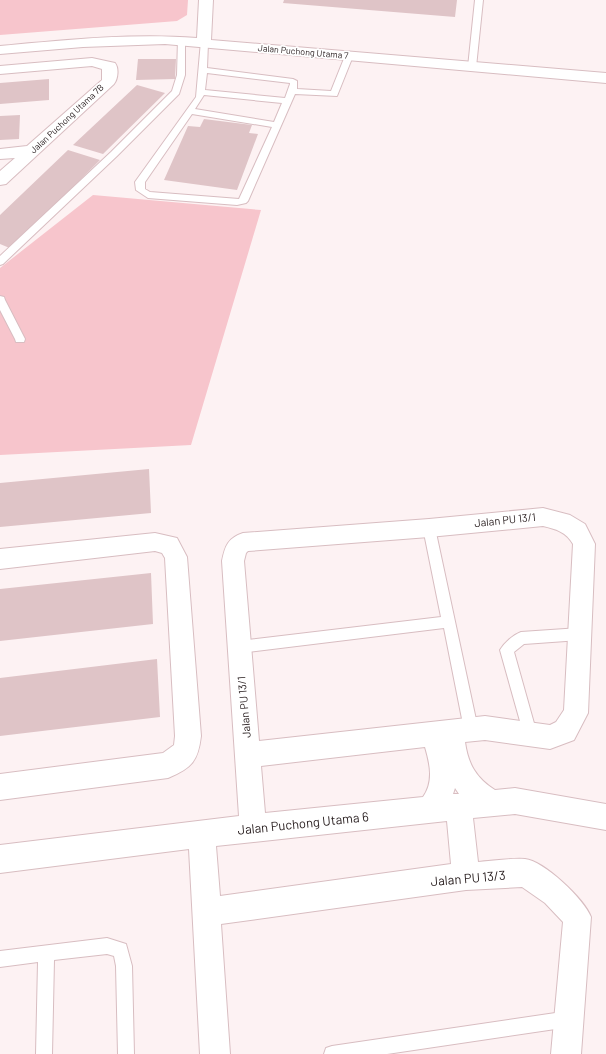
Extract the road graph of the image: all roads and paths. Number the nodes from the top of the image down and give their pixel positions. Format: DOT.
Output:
graph roads {
  1 [pos="206,0"];
  2 [pos="479,0"];
  3 [pos="181,41"];
  4 [pos="105,42"];
  5 [pos="204,43"];
  6 [pos="0,50"];
  7 [pos="349,56"];
  8 [pos="92,62"];
  9 [pos="472,67"];
  10 [pos="0,70"];
  11 [pos="203,70"];
  12 [pos="606,78"];
  13 [pos="292,91"];
  14 [pos="201,92"];
  15 [pos="287,101"];
  16 [pos="189,111"];
  17 [pos="277,125"];
  18 [pos="32,151"];
  19 [pos="0,154"];
  20 [pos="0,180"];
  21 [pos="0,262"];
  22 [pos="0,300"];
  23 [pos="20,339"];
  24 [pos="429,528"];
  25 [pos="0,559"];
  26 [pos="449,622"];
  27 [pos="580,634"];
  28 [pos="240,647"];
  29 [pos="452,732"];
  30 [pos="530,734"];
  31 [pos="248,754"];
  32 [pos="0,786"];
  33 [pos="492,804"];
  34 [pos="459,807"];
  35 [pos="430,810"];
  36 [pos="606,817"];
  37 [pos="253,828"];
  38 [pos="202,834"];
  39 [pos="0,859"];
  40 [pos="466,876"];
  41 [pos="207,912"];
  42 [pos="46,954"];
  43 [pos="0,959"];
  44 [pos="569,1019"];
  45 [pos="44,1054"];
  46 [pos="126,1054"];
  47 [pos="216,1054"];
  48 [pos="332,1054"];
  49 [pos="566,1054"];
  1 -- 5 [label="street"];
  2 -- 9 [label="lane"];
  3 -- 4 [label="street, Jalan Puchong Utama 7"];
  3 -- 5 [label="street, Jalan Puchong Utama 7"];
  3 -- 21 [label="lane"];
  4 -- 6 [label="street, Jalan Puchong Utama 7"];
  4 -- 8 [label="street"];
  5 -- 7 [label="street, Jalan Puchong Utama 7"];
  5 -- 11 [label="lane"];
  7 -- 9 [label="street, Jalan Puchong Utama 7"];
  7 -- 13 [label="lane"];
  8 -- 10 [label="street"];
  8 -- 18 [label="street, Jalan Puchong Utama 7B"];
  9 -- 12 [label="street, Jalan Puchong Utama 7"];
  11 -- 13 [label="lane"];
  11 -- 14 [label="lane"];
  13 -- 15 [label="lane"];
  14 -- 15 [label="lane"];
  14 -- 16 [label="lane"];
  15 -- 17 [label="lane"];
  16 -- 17 [label="lane"];
  16 -- 17 [label="lane"];
  18 -- 19 [label="street"];
  18 -- 20 [label="street, Jalan Puchong Utama 7B"];
  22 -- 23 [label="lane"];
  24 -- 26 [label="lane"];
  24 -- 27 [label="street, Jalan PU 13/1"];
  24 -- 28 [label="street, Jalan PU 13/1"];
  25 -- 32 [label="street"];
  26 -- 28 [label="lane"];
  26 -- 29 [label="lane"];
  27 -- 30 [label="street, Jalan PU 13/1"];
  27 -- 30 [label="lane"];
  28 -- 31 [label="street, Jalan PU 13/1"];
  29 -- 30 [label="street, Jalan PU 13/1"];
  29 -- 31 [label="street, Jalan PU 13/1"];
  29 -- 33 [label="street"];
  29 -- 35 [label="street"];
  31 -- 37 [label="street, Jalan PU 13/1"];
  33 -- 34 [label="street, Jalan Puchong Utama 6"];
  33 -- 36 [label="street, Jalan Puchong Utama 6"];
  34 -- 35 [label="street, Jalan Puchong Utama 6"];
  34 -- 40 [label="street"];
  35 -- 37 [label="street, Jalan Puchong Utama 6"];
  37 -- 38 [label="street, Jalan Puchong Utama 6"];
  38 -- 39 [label="street, Jalan Puchong Utama 6"];
  38 -- 41 [label="street"];
  40 -- 41 [label="street, Jalan PU 13/3"];
  40 -- 44 [label="street, Jalan PU 13/3"];
  41 -- 47 [label="street"];
  42 -- 43 [label="lane"];
  42 -- 45 [label="lane"];
  42 -- 46 [label="lane"];
  44 -- 48 [label="lane"];
  44 -- 49 [label="street, Jalan PU 13/3"];
}
